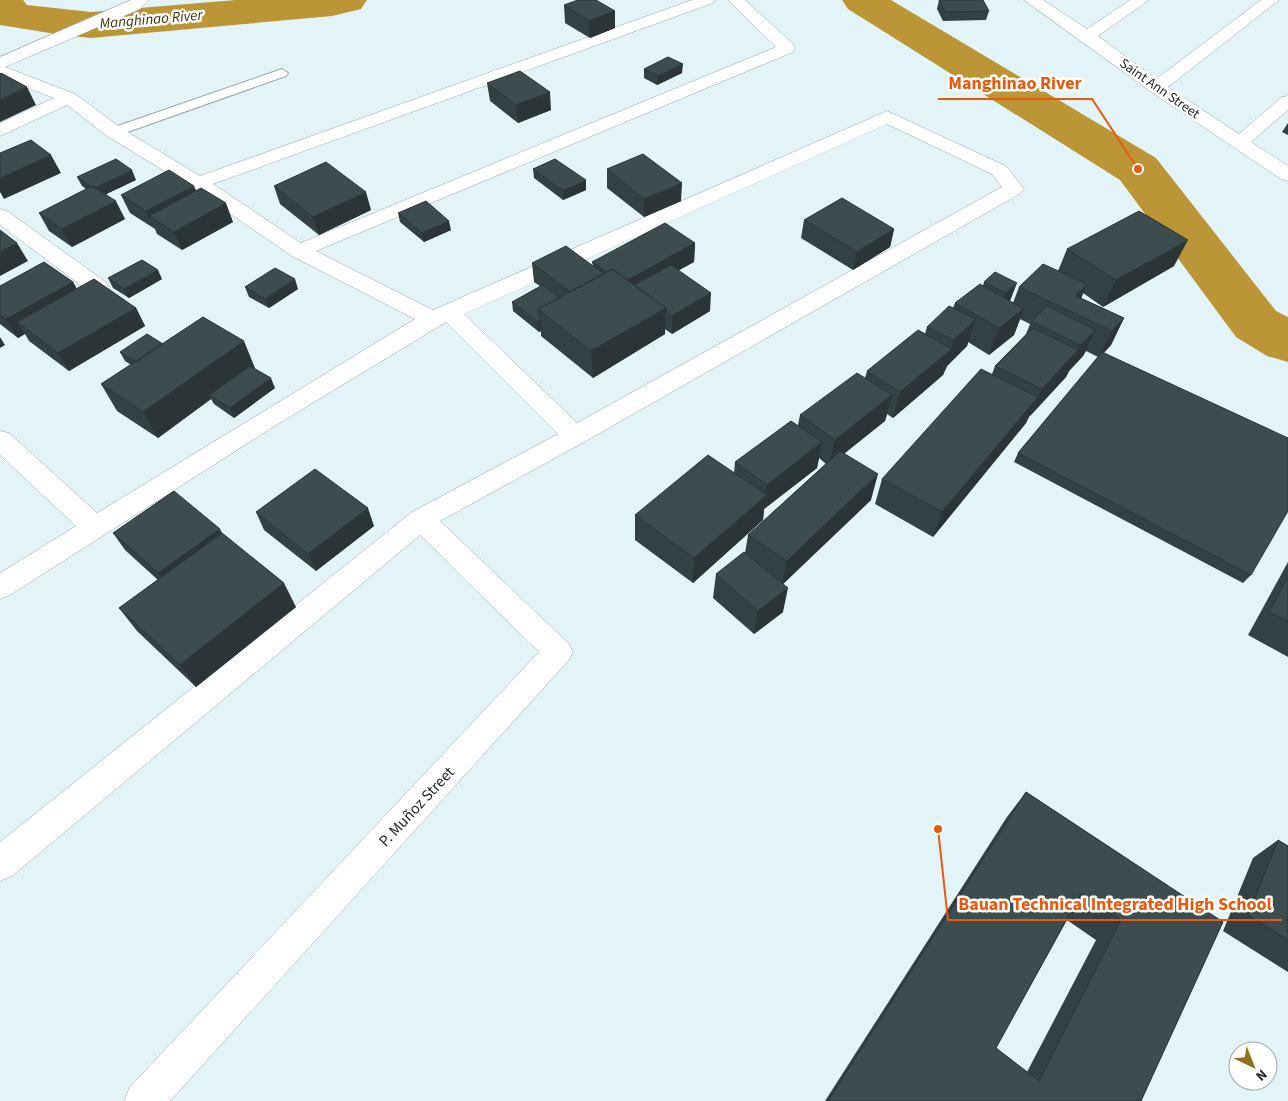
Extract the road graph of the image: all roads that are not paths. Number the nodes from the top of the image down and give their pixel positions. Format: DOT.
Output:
graph roads {
  1 [pos="141,0"];
  2 [pos="707,0"];
  3 [pos="736,0"];
  4 [pos="1032,0"];
  5 [pos="1141,0"];
  6 [pos="1271,0"];
  7 [pos="1087,36"];
  8 [pos="0,62"];
  9 [pos="0,71"];
  10 [pos="282,73"];
  11 [pos="1156,87"];
  12 [pos="69,98"];
  13 [pos="1288,101"];
  14 [pos="0,130"];
  15 [pos="114,132"];
  16 [pos="1240,142"];
  17 [pos="1288,175"];
  18 [pos="198,183"];
  19 [pos="0,215"];
  20 [pos="299,251"];
  21 [pos="99,288"];
  22 [pos="440,315"];
  23 [pos="575,436"];
  24 [pos="0,440"];
  25 [pos="421,520"];
  26 [pos="95,527"];
  27 [pos="0,587"];
  28 [pos="0,864"];
  29 [pos="144,1101"];
  1 -- 8 [label="street"];
  2 -- 18 [label="street"];
  3 -- 20 [label="street"];
  4 -- 7 [label="street, Saint Ann Street"];
  5 -- 7 [label="street"];
  6 -- 11 [label="street"];
  7 -- 11 [label="street, Saint Ann Street"];
  9 -- 12 [label="street"];
  10 -- 15 [label="lane"];
  11 -- 16 [label="street, Saint Ann Street"];
  12 -- 14 [label="street"];
  12 -- 15 [label="street"];
  13 -- 16 [label="street"];
  15 -- 18 [label="street"];
  16 -- 17 [label="street, Saint Ann Street"];
  18 -- 20 [label="street"];
  19 -- 21 [label="street"];
  20 -- 22 [label="street"];
  22 -- 23 [label="street"];
  22 -- 23 [label="street"];
  22 -- 26 [label="street"];
  23 -- 25 [label="street"];
  24 -- 26 [label="street"];
  25 -- 28 [label="street"];
  25 -- 29 [label="street, P. Muñoz Street"];
  26 -- 27 [label="street"];
}
